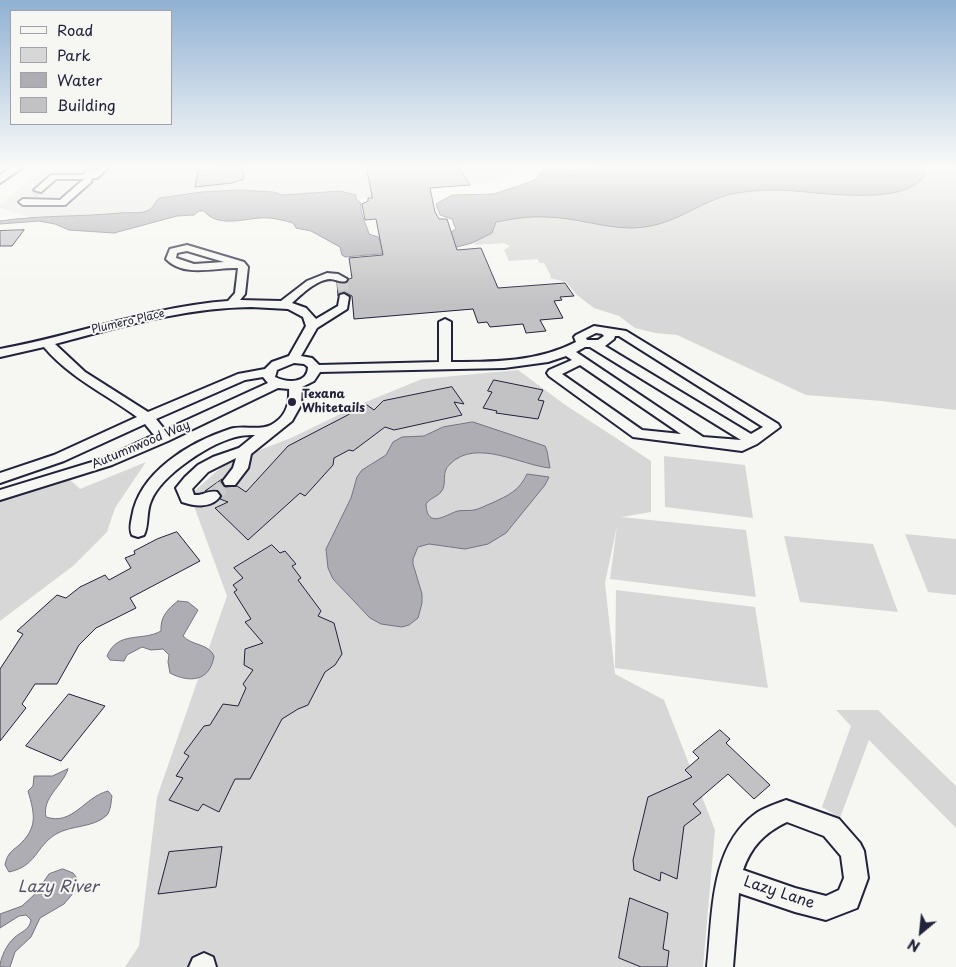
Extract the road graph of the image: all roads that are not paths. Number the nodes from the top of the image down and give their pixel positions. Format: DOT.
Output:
graph roads {
  1 [pos="240,264"];
  2 [pos="342,279"];
  3 [pos="344,297"];
  4 [pos="231,304"];
  5 [pos="283,305"];
  6 [pos="445,322"];
  7 [pos="312,326"];
  8 [pos="608,332"];
  9 [pos="47,343"];
  10 [pos="589,344"];
  11 [pos="568,352"];
  12 [pos="0,353"];
  13 [pos="294,359"];
  14 [pos="581,360"];
  15 [pos="445,365"];
  16 [pos="315,369"];
  17 [pos="269,372"];
  18 [pos="277,384"];
  19 [pos="295,385"];
  20 [pos="147,418"];
  21 [pos="270,430"];
  22 [pos="163,438"];
  23 [pos="698,440"];
  24 [pos="752,441"];
  25 [pos="244,452"];
  26 [pos="0,478"];
  27 [pos="230,481"];
  28 [pos="0,495"];
  29 [pos="212,496"];
  30 [pos="138,531"];
  31 [pos="729,876"];
  32 [pos="720,967"];
  1 -- 1 [label="street"];
  1 -- 4 [label="street"];
  2 -- 5 [label="street"];
  3 -- 7 [label="street"];
  4 -- 5 [label="street, Plumero Place"];
  4 -- 9 [label="street, Plumero Place"];
  5 -- 7 [label="street, Plumero Place"];
  6 -- 15 [label="street"];
  7 -- 13 [label="street"];
  8 -- 10 [label="street"];
  8 -- 10 [label="street"];
  8 -- 24 [label="street"];
  9 -- 12 [label="street, Plumero Place"];
  9 -- 20 [label="street"];
  10 -- 11 [label="street"];
  10 -- 24 [label="street"];
  11 -- 14 [label="street"];
  11 -- 15 [label="street"];
  13 -- 16 [label="street"];
  13 -- 17 [label="street, Autumnwood Way"];
  14 -- 23 [label="street"];
  14 -- 23 [label="street"];
  15 -- 16 [label="street"];
  16 -- 19 [label="street"];
  17 -- 18 [label="street"];
  17 -- 20 [label="street, Autumnwood Way"];
  18 -- 19 [label="street"];
  18 -- 22 [label="street, Autumnwood Way"];
  19 -- 21 [label="street"];
  20 -- 22 [label="street"];
  20 -- 26 [label="street, Autumnwood Way"];
  21 -- 25 [label="street"];
  21 -- 30 [label="street"];
  22 -- 28 [label="street, Autumnwood Way"];
  23 -- 24 [label="street"];
  25 -- 27 [label="street"];
  25 -- 29 [label="street"];
  31 -- 31 [label="street, Lazy Lane"];
  31 -- 32 [label="street, Lazy Lane"];
}
